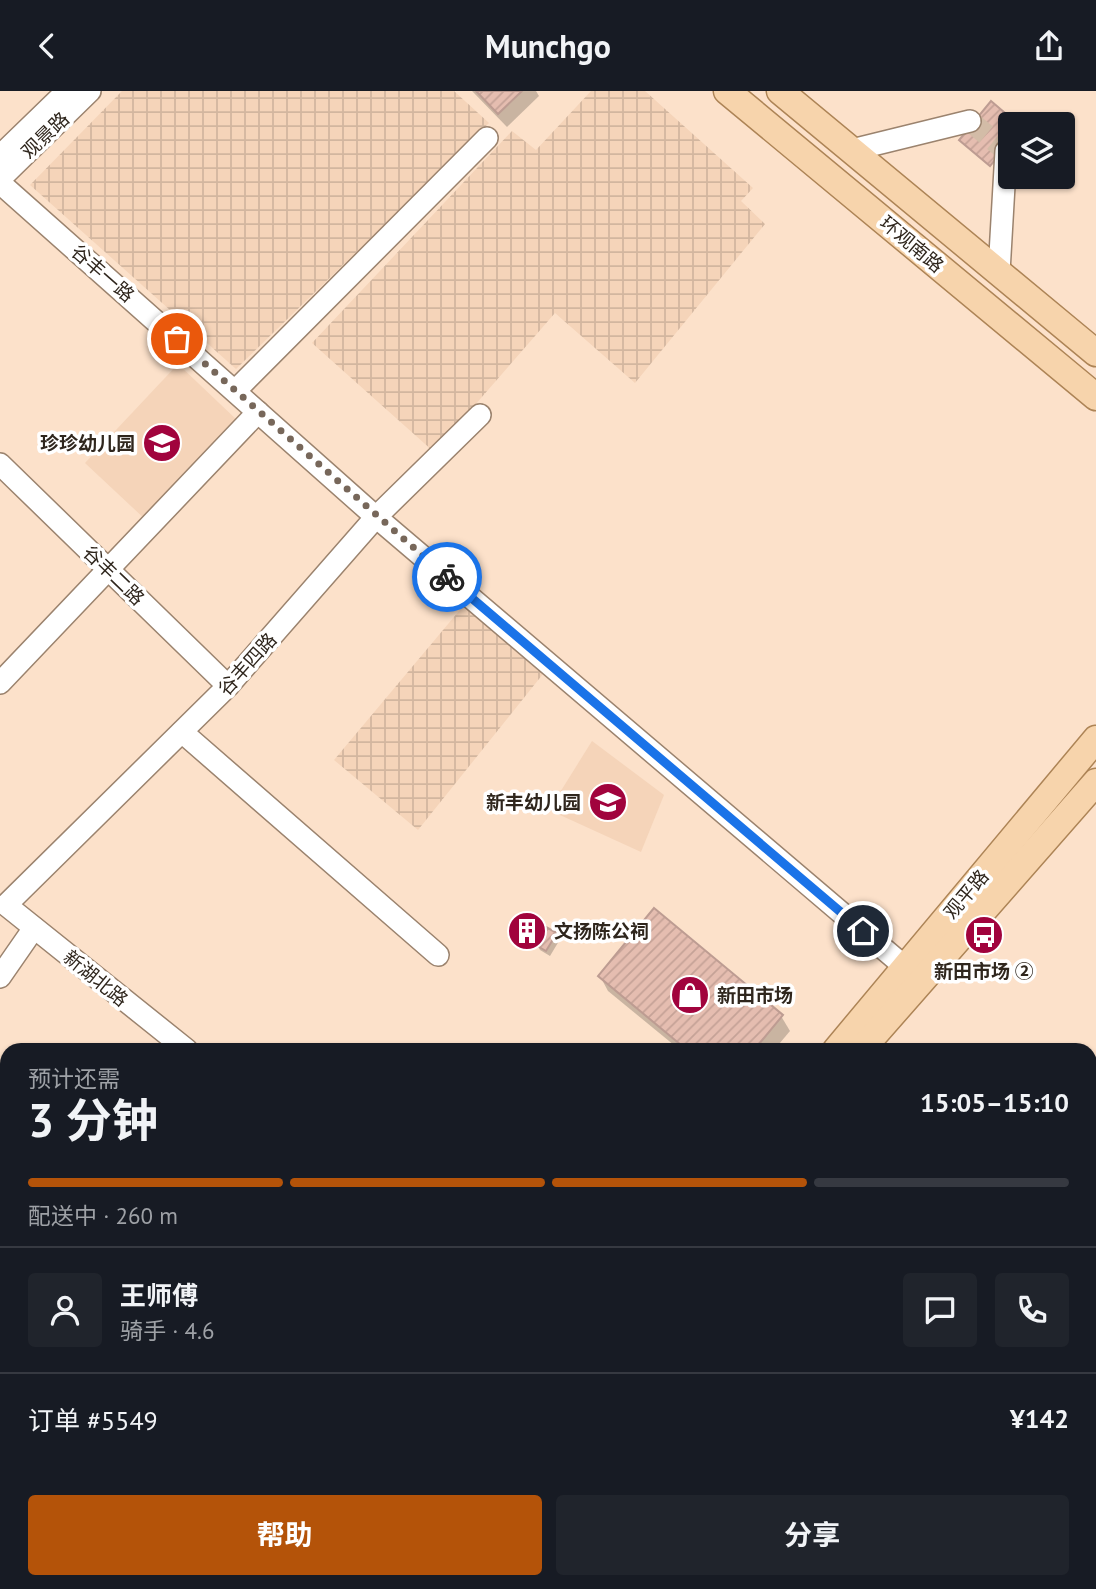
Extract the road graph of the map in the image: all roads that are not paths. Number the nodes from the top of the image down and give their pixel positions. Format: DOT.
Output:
graph roads {
  1 [pos="67,91"];
  2 [pos="90,91"];
  3 [pos="727,91"];
  4 [pos="780,91"];
  5 [pos="970,121"];
  6 [pos="487,138"];
  7 [pos="852,150"];
  8 [pos="0,156"];
  9 [pos="0,181"];
  10 [pos="1004,189"];
  11 [pos="999,272"];
  12 [pos="1096,353"];
  13 [pos="236,390"];
  14 [pos="1096,397"];
  15 [pos="258,412"];
  16 [pos="480,415"];
  17 [pos="0,464"];
  18 [pos="376,517"];
  19 [pos="108,569"];
  20 [pos="0,683"];
  21 [pos="228,686"];
  22 [pos="182,732"];
  23 [pos="1096,739"];
  24 [pos="1096,782"];
  25 [pos="6,905"];
  26 [pos="34,928"];
  27 [pos="438,955"];
  28 [pos="905,967"];
  29 [pos="0,977"];
  30 [pos="178,1043"];
  31 [pos="842,1043"];
  32 [pos="866,1043"];
  1 -- 8 [label="street, 观景路"];
  2 -- 9 [label="street, 观景路"];
  3 -- 14 [label="main road, 环观南路"];
  4 -- 7 [label="main road, 环观南路"];
  5 -- 7 [label="street"];
  6 -- 13 [label="street"];
  7 -- 11 [label="main road, 环观南路"];
  9 -- 13 [label="street, 谷丰一路"];
  10 -- 11 [label="street"];
  11 -- 12 [label="main road, 环观南路"];
  13 -- 15 [label="street, 谷丰一路"];
  15 -- 18 [label="street, 谷丰一路"];
  15 -- 19 [label="street"];
  16 -- 18 [label="street, 谷丰四路"];
  17 -- 19 [label="street, 谷丰二路"];
  18 -- 21 [label="street, 谷丰四路"];
  18 -- 28 [label="street, 谷丰一路"];
  19 -- 20 [label="street"];
  19 -- 21 [label="street, 谷丰二路"];
  21 -- 22 [label="street, 谷丰四路"];
  22 -- 25 [label="street, 谷丰四路"];
  22 -- 27 [label="street"];
  23 -- 28 [label="main road, 观平路"];
  24 -- 32 [label="main road, 观平路"];
  25 -- 26 [label="street, 新湖北路"];
  26 -- 29 [label="street"];
  26 -- 30 [label="street, 新湖北路"];
  28 -- 31 [label="main road, 观平路"];
}
